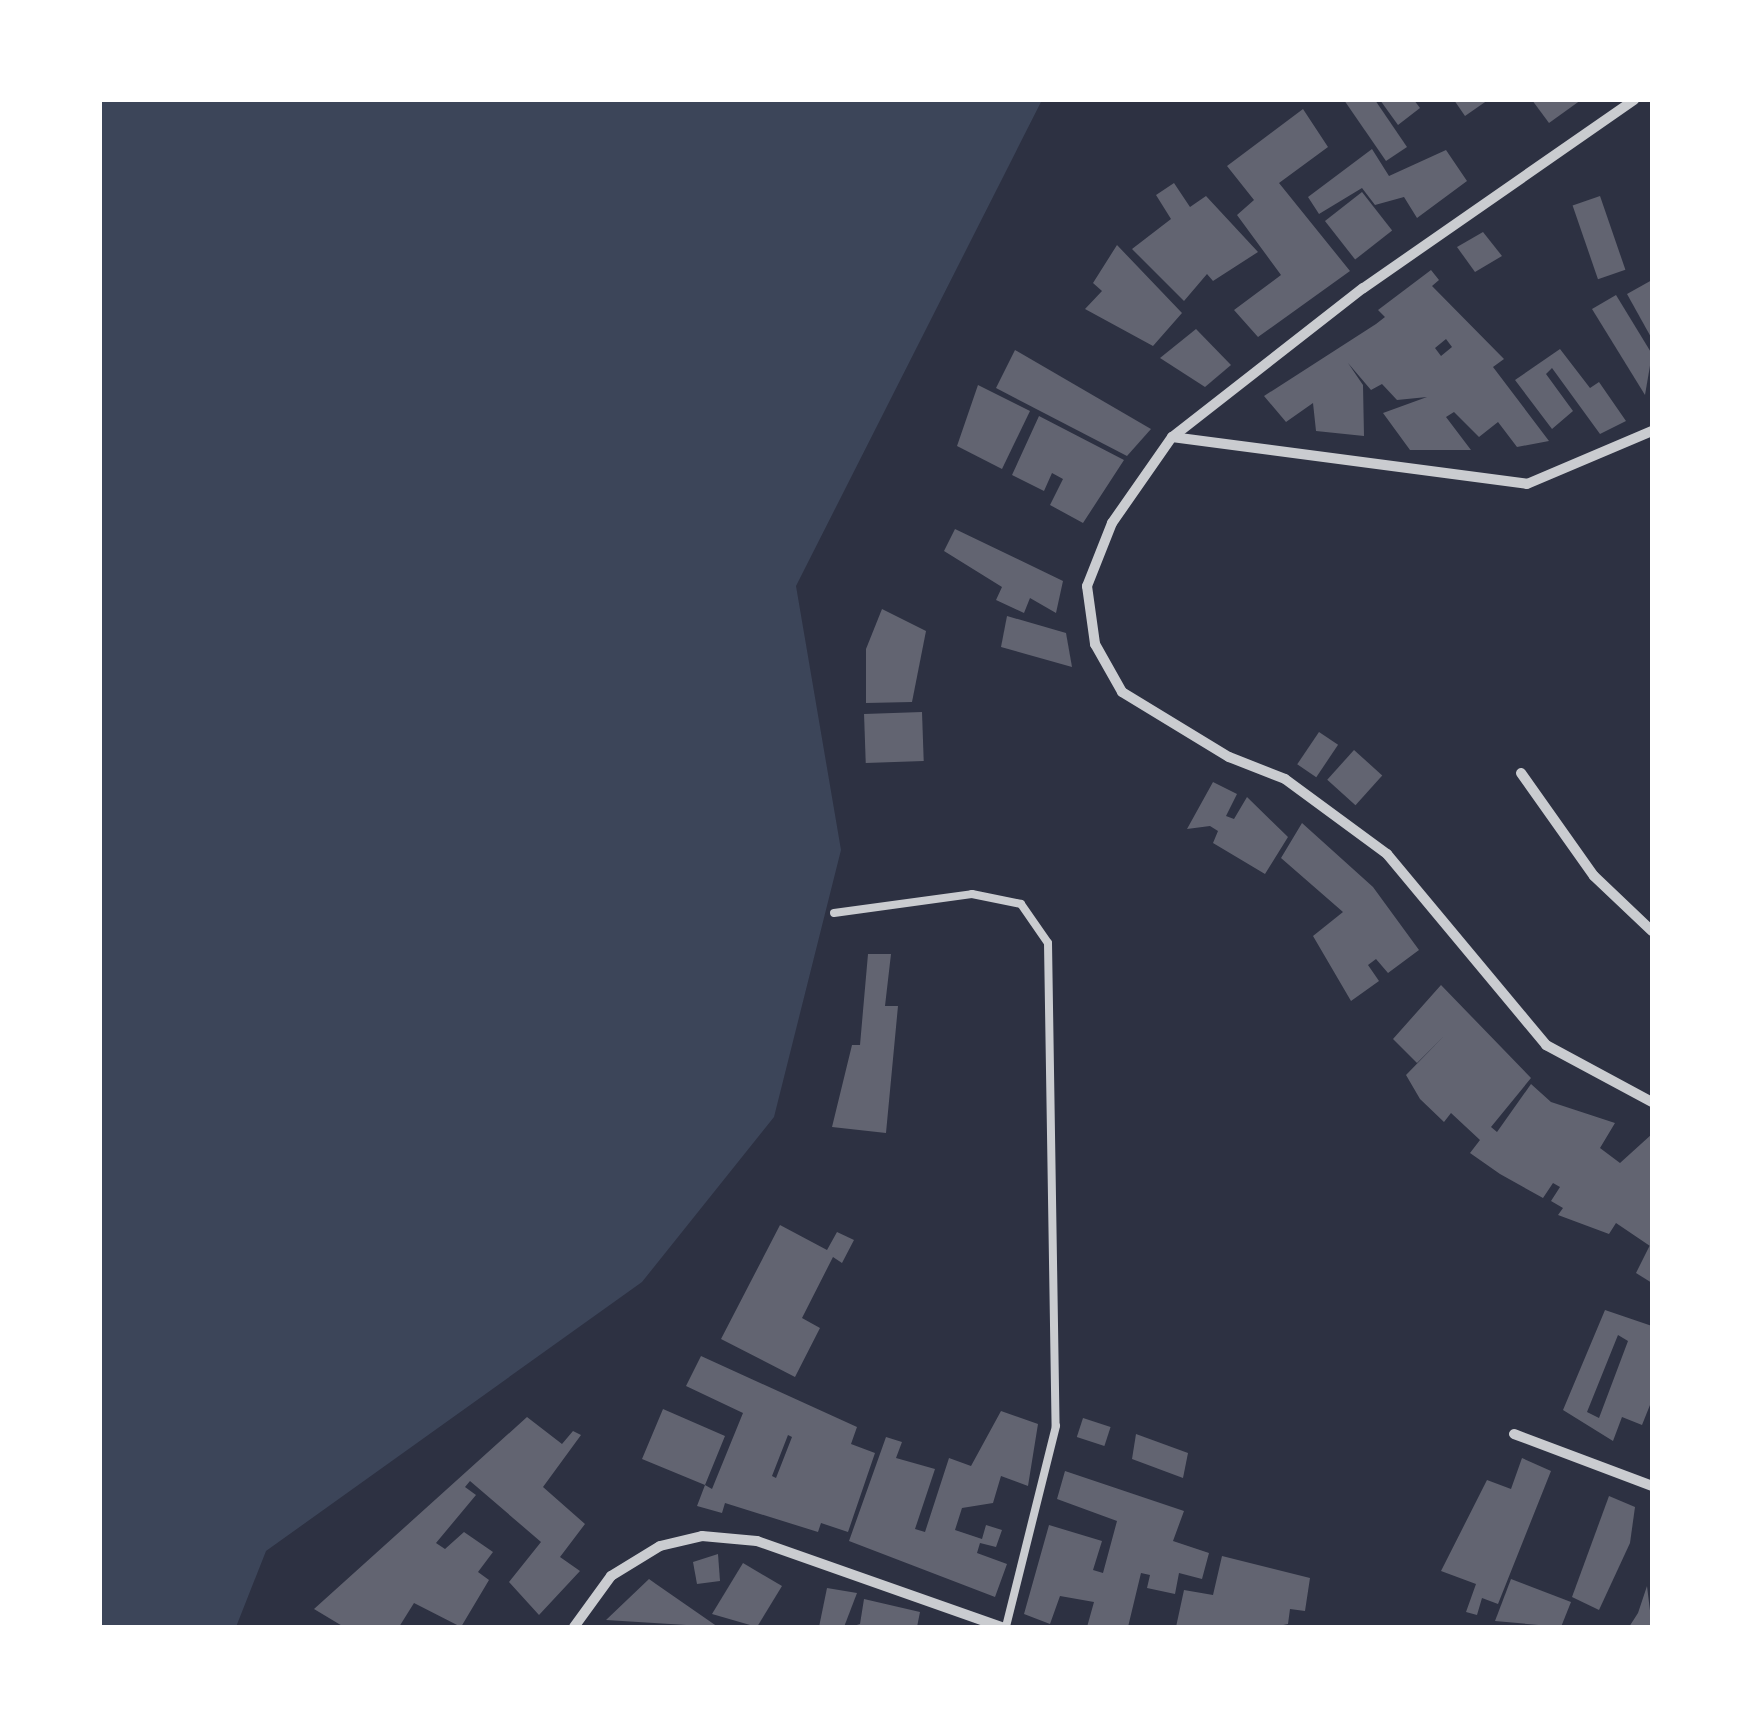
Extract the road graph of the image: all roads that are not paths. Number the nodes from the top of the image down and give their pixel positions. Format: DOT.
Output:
graph roads {
  1 [pos="1634,100"];
  2 [pos="1652,430"];
  3 [pos="1172,438"];
  4 [pos="1521,773"];
  5 [pos="834,913"];
  6 [pos="1652,932"];
  7 [pos="1652,1102"];
  8 [pos="1514,1434"];
  9 [pos="1652,1486"];
  10 [pos="574,1627"];
  11 [pos="1003,1627"];
  1 -- 3 [label="street"];
  2 -- 3 [label="street"];
  3 -- 7 [label="street"];
  4 -- 6 [label="street"];
  5 -- 11 [label="lane"];
  8 -- 9 [label="street"];
  10 -- 11 [label="street"];
}
